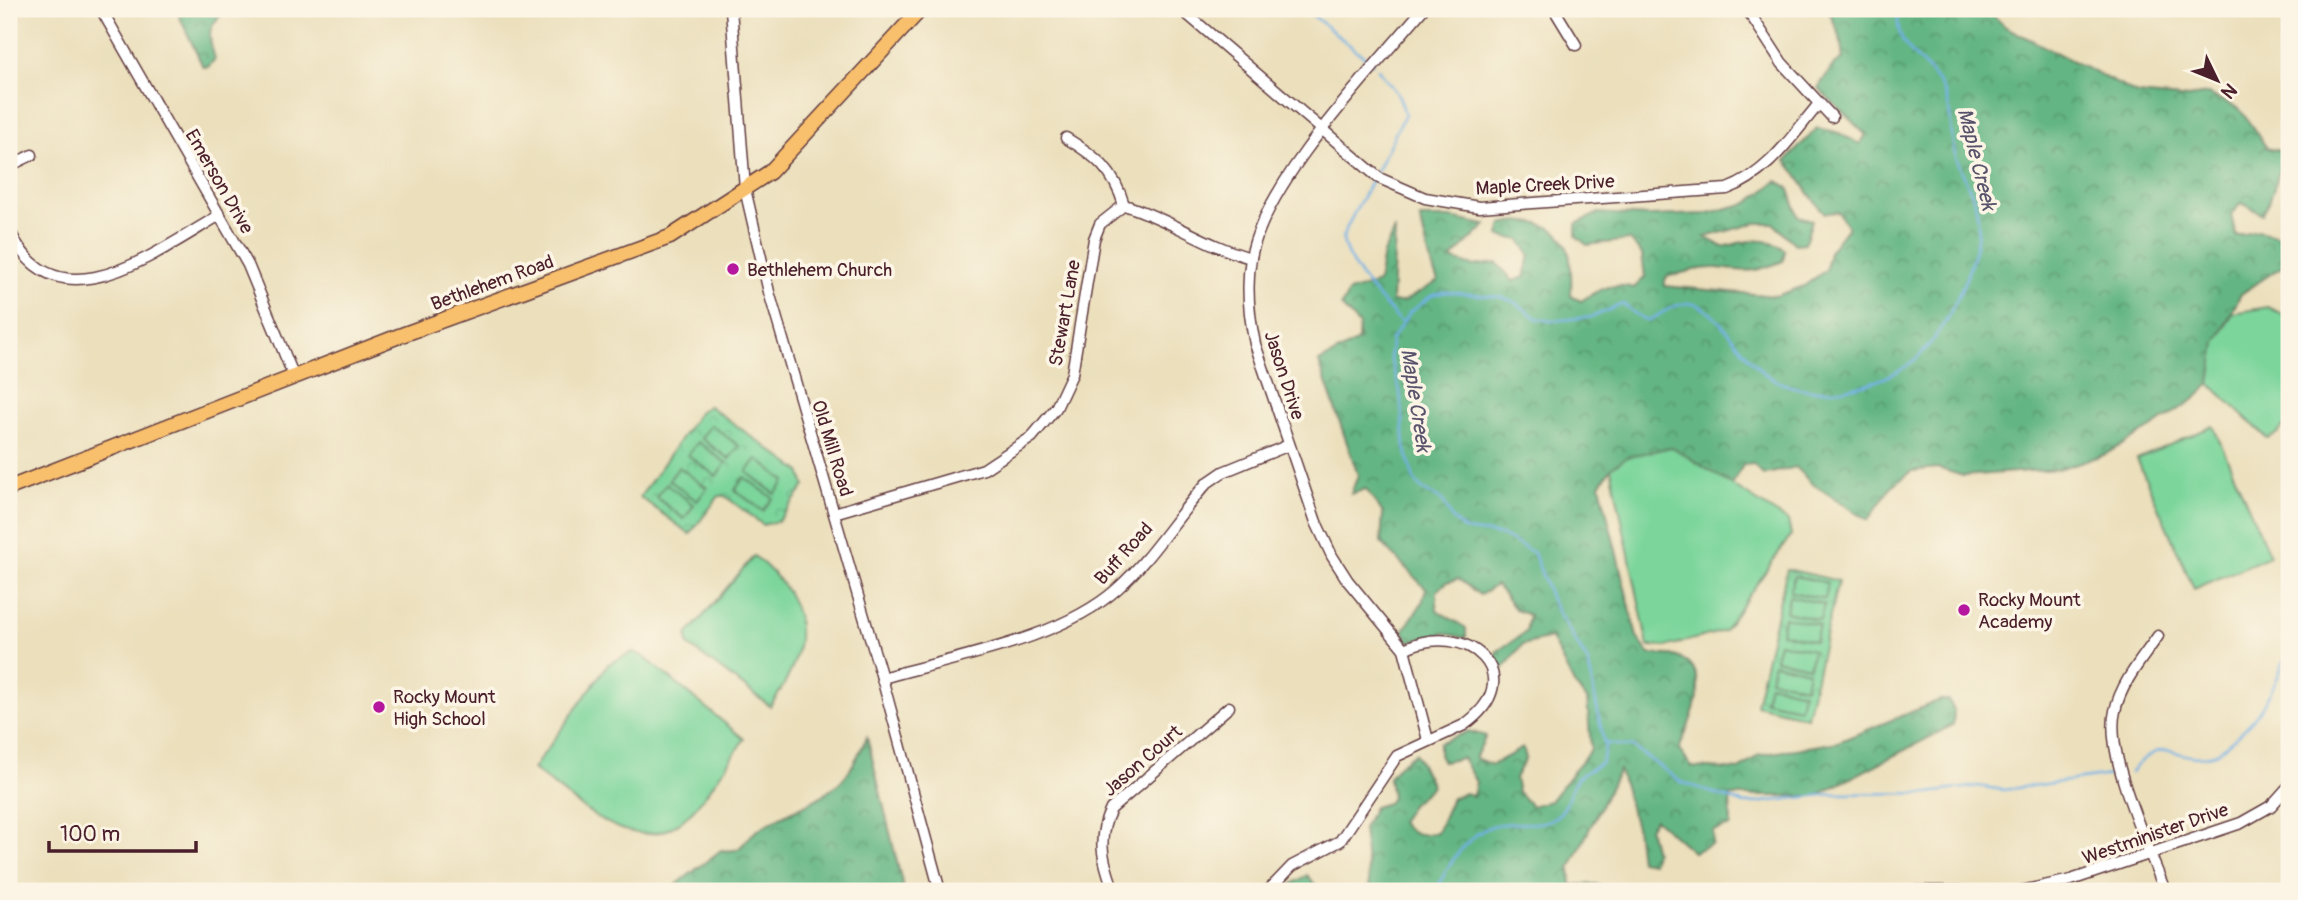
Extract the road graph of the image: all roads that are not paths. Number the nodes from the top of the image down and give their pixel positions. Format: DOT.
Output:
graph roads {
  1 [pos="101,9"];
  2 [pos="731,9"];
  3 [pos="921,9"];
  4 [pos="1181,9"];
  5 [pos="1423,9"];
  6 [pos="1554,9"];
  7 [pos="1747,9"];
  8 [pos="1576,45"];
  9 [pos="1818,104"];
  10 [pos="1832,117"];
  11 [pos="1322,130"];
  12 [pos="1066,138"];
  13 [pos="32,155"];
  14 [pos="9,166"];
  15 [pos="745,189"];
  16 [pos="1124,205"];
  17 [pos="220,215"];
  18 [pos="9,229"];
  19 [pos="1251,258"];
  20 [pos="294,377"];
  21 [pos="1289,445"];
  22 [pos="9,488"];
  23 [pos="835,513"];
  24 [pos="2158,636"];
  25 [pos="1404,649"];
  26 [pos="882,678"];
  27 [pos="1229,707"];
  28 [pos="1428,740"];
  29 [pos="2289,786"];
  30 [pos="2151,854"];
  31 [pos="940,891"];
  32 [pos="1114,891"];
  33 [pos="1268,891"];
  34 [pos="1916,891"];
  35 [pos="1961,891"];
  36 [pos="2021,891"];
  37 [pos="2165,891"];
  1 -- 17 [label="street, Emerson Drive"];
  2 -- 15 [label="street, Old Mill Road"];
  3 -- 15 [label="main road, Bethlehem Road"];
  4 -- 11 [label="street, Maple Creek Drive"];
  5 -- 11 [label="street, Jason Drive"];
  6 -- 8 [label="street"];
  7 -- 9 [label="street"];
  9 -- 10 [label="street"];
  9 -- 11 [label="street, Maple Creek Drive"];
  11 -- 19 [label="street, Jason Drive"];
  12 -- 16 [label="street"];
  13 -- 14 [label="street"];
  15 -- 20 [label="main road, Bethlehem Road"];
  15 -- 23 [label="street, Old Mill Road"];
  16 -- 19 [label="street"];
  16 -- 23 [label="street, Stewart Lane"];
  17 -- 18 [label="street"];
  17 -- 20 [label="street, Emerson Drive"];
  19 -- 21 [label="street, Jason Drive"];
  20 -- 22 [label="main road, Bethlehem Road"];
  21 -- 25 [label="street, Jason Drive"];
  21 -- 26 [label="street, Buff Road"];
  23 -- 26 [label="street, Old Mill Road"];
  24 -- 30 [label="street"];
  25 -- 28 [label="street, Jason Drive"];
  25 -- 28 [label="street"];
  26 -- 31 [label="street, Old Mill Road"];
  27 -- 32 [label="street, Jason Court"];
  28 -- 33 [label="street"];
  29 -- 30 [label="street, Westminister Drive"];
  30 -- 36 [label="street, Westminister Drive"];
  30 -- 37 [label="street"];
  34 -- 35 [label="street"];
}
